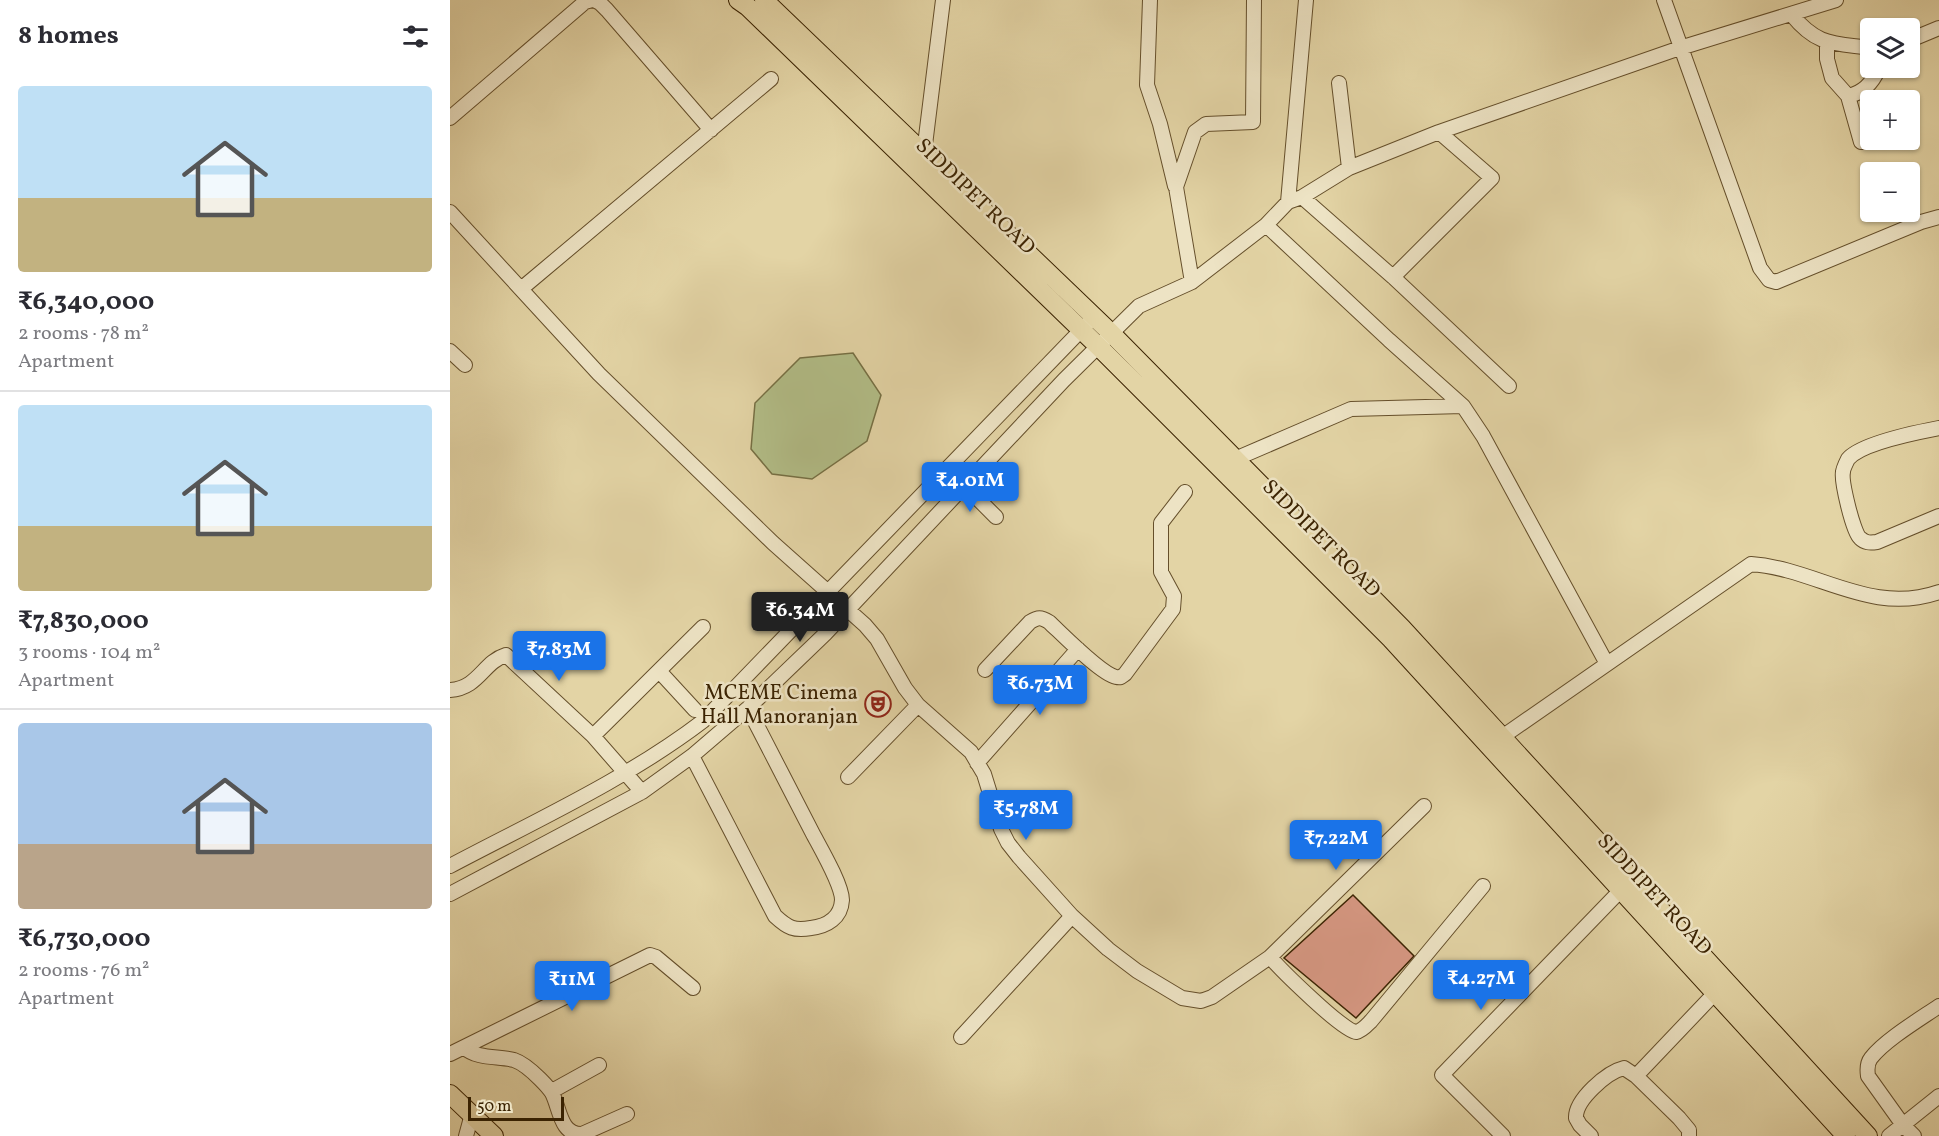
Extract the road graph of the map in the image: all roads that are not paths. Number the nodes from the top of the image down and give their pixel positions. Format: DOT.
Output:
graph roads {
  1 [pos="593,0"];
  2 [pos="738,0"];
  3 [pos="764,0"];
  4 [pos="944,0"];
  5 [pos="1150,0"];
  6 [pos="1254,0"];
  7 [pos="1306,0"];
  8 [pos="1664,0"];
  9 [pos="1836,0"];
  10 [pos="1792,15"];
  11 [pos="1939,28"];
  12 [pos="1920,36"];
  13 [pos="1827,43"];
  14 [pos="1860,47"];
  15 [pos="1680,48"];
  16 [pos="1874,78"];
  17 [pos="771,79"];
  18 [pos="1339,83"];
  19 [pos="1848,96"];
  20 [pos="450,118"];
  21 [pos="711,130"];
  22 [pos="1439,132"];
  23 [pos="1860,138"];
  24 [pos="924,153"];
  25 [pos="1349,168"];
  26 [pos="1176,187"];
  27 [pos="1302,197"];
  28 [pos="1288,202"];
  29 [pos="450,212"];
  30 [pos="1939,217"];
  31 [pos="1266,225"];
  32 [pos="1393,277"];
  33 [pos="1192,282"];
  34 [pos="521,289"];
  35 [pos="1088,323"];
  36 [pos="1105,339"];
  37 [pos="450,351"];
  38 [pos="465,365"];
  39 [pos="1509,386"];
  40 [pos="1463,406"];
  41 [pos="1939,428"];
  42 [pos="961,454"];
  43 [pos="1235,459"];
  44 [pos="979,472"];
  45 [pos="965,486"];
  46 [pos="1185,492"];
  47 [pos="1939,516"];
  48 [pos="996,517"];
  49 [pos="888,528"];
  50 [pos="909,546"];
  51 [pos="827,592"];
  52 [pos="1939,592"];
  53 [pos="848,610"];
  54 [pos="704,627"];
  55 [pos="1078,649"];
  56 [pos="1607,664"];
  57 [pos="985,670"];
  58 [pos="660,672"];
  59 [pos="450,690"];
  60 [pos="918,705"];
  61 [pos="748,708"];
  62 [pos="695,710"];
  63 [pos="593,736"];
  64 [pos="1502,737"];
  65 [pos="692,756"];
  66 [pos="977,762"];
  67 [pos="624,772"];
  68 [pos="848,777"];
  69 [pos="642,792"];
  70 [pos="1424,806"];
  71 [pos="450,866"];
  72 [pos="1483,886"];
  73 [pos="1621,890"];
  74 [pos="450,894"];
  75 [pos="1072,916"];
  76 [pos="1270,957"];
  77 [pos="693,988"];
  78 [pos="1715,993"];
  79 [pos="1939,1006"];
  80 [pos="961,1037"];
  81 [pos="465,1048"];
  82 [pos="450,1054"];
  83 [pos="599,1065"];
  84 [pos="1636,1076"];
  85 [pos="552,1091"];
  86 [pos="450,1094"];
  87 [pos="1939,1096"];
  88 [pos="472,1114"];
  89 [pos="627,1114"];
  90 [pos="1903,1125"];
  91 [pos="466,1136"];
  92 [pos="494,1136"];
  93 [pos="1503,1136"];
  94 [pos="1591,1136"];
  95 [pos="1689,1136"];
  96 [pos="1846,1136"];
  97 [pos="1868,1136"];
  98 [pos="1889,1136"];
  99 [pos="1914,1136"];
  1 -- 20 [label="street"];
  1 -- 21 [label="street"];
  2 -- 35 [label="main road, SIDDIPET ROAD"];
  3 -- 24 [label="main road, SIDDIPET ROAD"];
  4 -- 24 [label="street"];
  5 -- 26 [label="street"];
  6 -- 26 [label="street"];
  7 -- 28 [label="street"];
  8 -- 15 [label="street"];
  9 -- 10 [label="street"];
  10 -- 13 [label="street"];
  10 -- 15 [label="street"];
  11 -- 12 [label="street"];
  13 -- 14 [label="street"];
  13 -- 19 [label="street"];
  15 -- 22 [label="street"];
  15 -- 30 [label="street"];
  16 -- 19 [label="street"];
  17 -- 21 [label="street"];
  18 -- 25 [label="street"];
  19 -- 23 [label="street"];
  21 -- 34 [label="street"];
  22 -- 25 [label="street"];
  22 -- 32 [label="street"];
  24 -- 35 [label="main road, SIDDIPET ROAD"];
  25 -- 27 [label="street"];
  26 -- 33 [label="street"];
  27 -- 28 [label="street"];
  27 -- 32 [label="street"];
  28 -- 31 [label="street"];
  29 -- 34 [label="street"];
  31 -- 33 [label="street"];
  31 -- 40 [label="street"];
  32 -- 39 [label="street"];
  33 -- 36 [label="street"];
  34 -- 51 [label="street"];
  35 -- 36 [label="main road, SIDDIPET ROAD"];
  35 -- 42 [label="street"];
  36 -- 43 [label="main road, SIDDIPET ROAD"];
  36 -- 44 [label="street"];
  36 -- 73 [label="main road, SIDDIPET ROAD"];
  37 -- 38 [label="street"];
  40 -- 43 [label="street"];
  40 -- 56 [label="street"];
  41 -- 47 [label="street"];
  42 -- 44 [label="street"];
  42 -- 49 [label="street"];
  43 -- 64 [label="main road, SIDDIPET ROAD"];
  44 -- 45 [label="street"];
  45 -- 48 [label="street"];
  45 -- 50 [label="street"];
  46 -- 55 [label="street"];
  49 -- 50 [label="street"];
  49 -- 51 [label="street"];
  50 -- 53 [label="street"];
  51 -- 53 [label="street"];
  51 -- 67 [label="street"];
  52 -- 56 [label="street"];
  53 -- 60 [label="street"];
  53 -- 61 [label="street"];
  54 -- 58 [label="street"];
  55 -- 57 [label="street"];
  55 -- 66 [label="street"];
  56 -- 64 [label="street"];
  58 -- 62 [label="street"];
  58 -- 63 [label="street"];
  59 -- 63 [label="street"];
  60 -- 66 [label="street"];
  60 -- 68 [label="street"];
  61 -- 65 [label="street"];
  61 -- 65 [label="street"];
  63 -- 67 [label="street"];
  64 -- 97 [label="main road, SIDDIPET ROAD"];
  65 -- 69 [label="street"];
  66 -- 75 [label="street"];
  67 -- 69 [label="street"];
  67 -- 71 [label="street"];
  69 -- 74 [label="street"];
  70 -- 76 [label="street"];
  72 -- 76 [label="street"];
  73 -- 78 [label="main road, SIDDIPET ROAD"];
  73 -- 93 [label="street"];
  75 -- 76 [label="street"];
  75 -- 80 [label="street"];
  77 -- 81 [label="street"];
  78 -- 84 [label="street"];
  78 -- 96 [label="main road, SIDDIPET ROAD"];
  79 -- 90 [label="street"];
  81 -- 82 [label="street"];
  81 -- 85 [label="street"];
  83 -- 85 [label="street"];
  84 -- 94 [label="street"];
  84 -- 95 [label="street"];
  85 -- 89 [label="street"];
  86 -- 88 [label="main road"];
  87 -- 90 [label="street"];
  88 -- 91 [label="street"];
  88 -- 92 [label="main road"];
  90 -- 98 [label="street"];
  90 -- 99 [label="street"];
}
